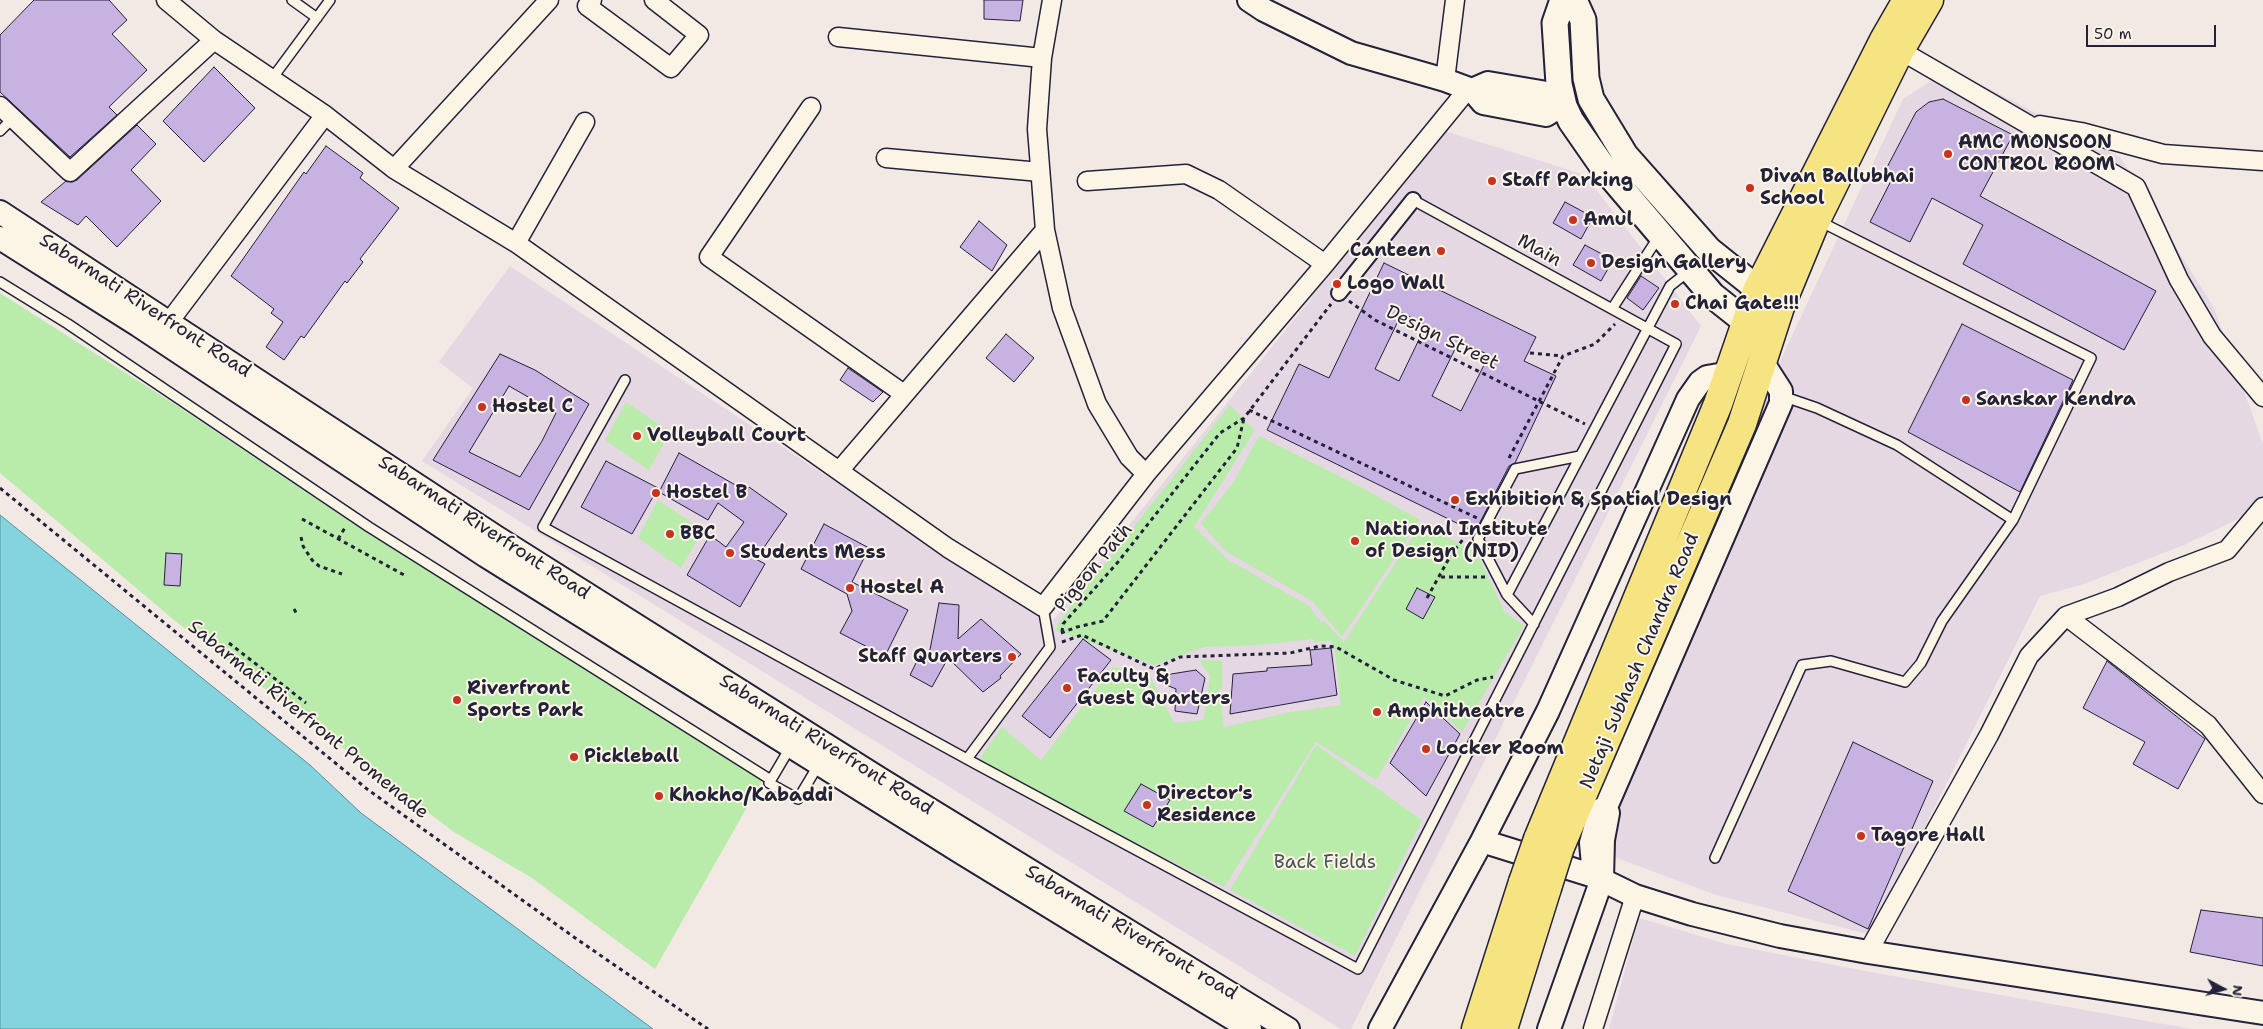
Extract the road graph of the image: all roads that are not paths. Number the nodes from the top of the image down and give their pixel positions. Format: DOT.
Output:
graph roads {
  1 [pos="166,0"];
  2 [pos="292,0"];
  3 [pos="330,0"];
  4 [pos="549,0"];
  5 [pos="592,0"];
  6 [pos="654,0"];
  7 [pos="1052,0"];
  8 [pos="1249,0"];
  9 [pos="1455,0"];
  10 [pos="1563,0"];
  11 [pos="1574,0"];
  12 [pos="1907,0"];
  13 [pos="1929,0"];
  14 [pos="317,18"];
  15 [pos="838,38"];
  16 [pos="214,40"];
  17 [pos="1892,45"];
  18 [pos="1042,58"];
  19 [pos="271,80"];
  20 [pos="1445,80"];
  21 [pos="1470,90"];
  22 [pos="1591,99"];
  23 [pos="0,106"];
  24 [pos="1562,106"];
  25 [pos="810,108"];
  26 [pos="325,115"];
  27 [pos="14,118"];
  28 [pos="585,122"];
  29 [pos="2028,123"];
  30 [pos="0,131"];
  31 [pos="886,158"];
  32 [pos="2263,161"];
  33 [pos="394,169"];
  34 [pos="1040,172"];
  35 [pos="1088,181"];
  36 [pos="1413,200"];
  37 [pos="0,212"];
  38 [pos="1816,220"];
  39 [pos="1045,230"];
  40 [pos="1659,236"];
  41 [pos="0,238"];
  42 [pos="516,243"];
  43 [pos="1325,264"];
  44 [pos="1690,270"];
  45 [pos="0,282"];
  46 [pos="1757,291"];
  47 [pos="1339,293"];
  48 [pos="1780,307"];
  49 [pos="1612,309"];
  50 [pos="169,322"];
  51 [pos="1746,322"];
  52 [pos="1649,329"];
  53 [pos="1772,336"];
  54 [pos="1763,363"];
  55 [pos="1730,373"];
  56 [pos="625,380"];
  57 [pos="904,394"];
  58 [pos="1782,396"];
  59 [pos="2263,397"];
  60 [pos="1580,456"];
  61 [pos="839,471"];
  62 [pos="1146,474"];
  63 [pos="2263,507"];
  64 [pos="2012,520"];
  65 [pos="1507,595"];
  66 [pos="1043,606"];
  67 [pos="2066,616"];
  68 [pos="1534,624"];
  69 [pos="790,746"];
  70 [pos="967,759"];
  71 [pos="819,764"];
  72 [pos="771,780"];
  73 [pos="2263,794"];
  74 [pos="1482,841"];
  75 [pos="1549,843"];
  76 [pos="968,845"];
  77 [pos="1715,858"];
  78 [pos="1598,878"];
  79 [pos="1635,896"];
  80 [pos="1868,952"];
  81 [pos="2263,1013"];
  82 [pos="1486,1027"];
  83 [pos="1250,1029"];
  84 [pos="1288,1029"];
  85 [pos="1380,1029"];
  86 [pos="1549,1029"];
  87 [pos="1593,1029"];
  1 -- 16 [label="street"];
  2 -- 14 [label="lane"];
  3 -- 14 [label="lane"];
  4 -- 33 [label="street"];
  5 -- 6 [label="street"];
  7 -- 18 [label="street"];
  8 -- 20 [label="street"];
  9 -- 20 [label="street"];
  10 -- 24 [label="main road"];
  11 -- 22 [label="main road"];
  12 -- 17 [label="main road, Netaji Subhash Chandra Road"];
  13 -- 17 [label="main road, Netaji Subhash Chandra Road"];
  14 -- 19 [label="lane"];
  15 -- 18 [label="street"];
  16 -- 19 [label="street"];
  16 -- 27 [label="street"];
  17 -- 29 [label="street"];
  17 -- 38 [label="main road, Netaji Subhash Chandra Road"];
  17 -- 46 [label="main road, Netaji Subhash Chandra Road"];
  18 -- 34 [label="street"];
  19 -- 26 [label="street"];
  20 -- 21 [label="street"];
  21 -- 24 [label="street"];
  21 -- 43 [label="street"];
  22 -- 24 [label="street"];
  22 -- 46 [label="main road"];
  23 -- 27 [label="street"];
  24 -- 40 [label="main road"];
  25 -- 57 [label="street"];
  26 -- 33 [label="street"];
  26 -- 50 [label="street"];
  27 -- 30 [label="lane"];
  28 -- 42 [label="street"];
  29 -- 32 [label="street"];
  29 -- 59 [label="street"];
  31 -- 34 [label="street"];
  33 -- 42 [label="street"];
  34 -- 39 [label="street"];
  35 -- 43 [label="street"];
  36 -- 47 [label="street"];
  36 -- 49 [label="lane, Main"];
  37 -- 50 [label="street, Sabarmati Riverfront Road"];
  38 -- 48 [label="main road, Netaji Subhash Chandra Road"];
  38 -- 64 [label="lane"];
  39 -- 57 [label="street"];
  39 -- 62 [label="street"];
  40 -- 44 [label="main road"];
  40 -- 49 [label="lane"];
  41 -- 69 [label="street, Sabarmati Riverfront Road"];
  42 -- 61 [label="street"];
  43 -- 62 [label="street"];
  44 -- 51 [label="main road"];
  44 -- 52 [label="lane"];
  45 -- 72 [label="lane"];
  46 -- 48 [label="main road"];
  46 -- 51 [label="main road, Netaji Subhash Chandra Road"];
  48 -- 53 [label="main road, Netaji Subhash Chandra Road"];
  49 -- 52 [label="lane, Main"];
  50 -- 76 [label="street, Sabarmati Riverfront Road"];
  51 -- 53 [label="main road"];
  51 -- 55 [label="main road, Netaji Subhash Chandra Road"];
  52 -- 60 [label="lane"];
  52 -- 68 [label="lane, Main"];
  53 -- 54 [label="main road, Netaji Subhash Chandra Road"];
  54 -- 58 [label="street"];
  54 -- 75 [label="main road, Netaji Subhash Chandra Road"];
  55 -- 74 [label="street"];
  55 -- 75 [label="main road, Netaji Subhash Chandra Road"];
  56 -- 70 [label="lane"];
  57 -- 61 [label="street"];
  58 -- 64 [label="lane"];
  58 -- 78 [label="street"];
  60 -- 65 [label="lane"];
  60 -- 65 [label="lane"];
  61 -- 66 [label="street"];
  62 -- 66 [label="street"];
  63 -- 67 [label="street"];
  64 -- 77 [label="lane"];
  65 -- 68 [label="lane"];
  66 -- 70 [label="lane"];
  67 -- 73 [label="street"];
  67 -- 80 [label="street"];
  68 -- 70 [label="lane"];
  69 -- 71 [label="street, Sabarmati Riverfront Road"];
  69 -- 72 [label="lane"];
  71 -- 72 [label="lane"];
  71 -- 76 [label="street, Sabarmati Riverfront Road"];
  74 -- 78 [label="street"];
  74 -- 85 [label="street"];
  75 -- 82 [label="main road, Netaji Subhash Chandra Road, bridge"];
  76 -- 83 [label="street, Sabarmati Riverfront road"];
  76 -- 84 [label="street, Sabarmati Riverfront road"];
  78 -- 79 [label="street"];
  78 -- 86 [label="street"];
  79 -- 80 [label="street"];
  79 -- 87 [label="street"];
  80 -- 81 [label="street"];
}
